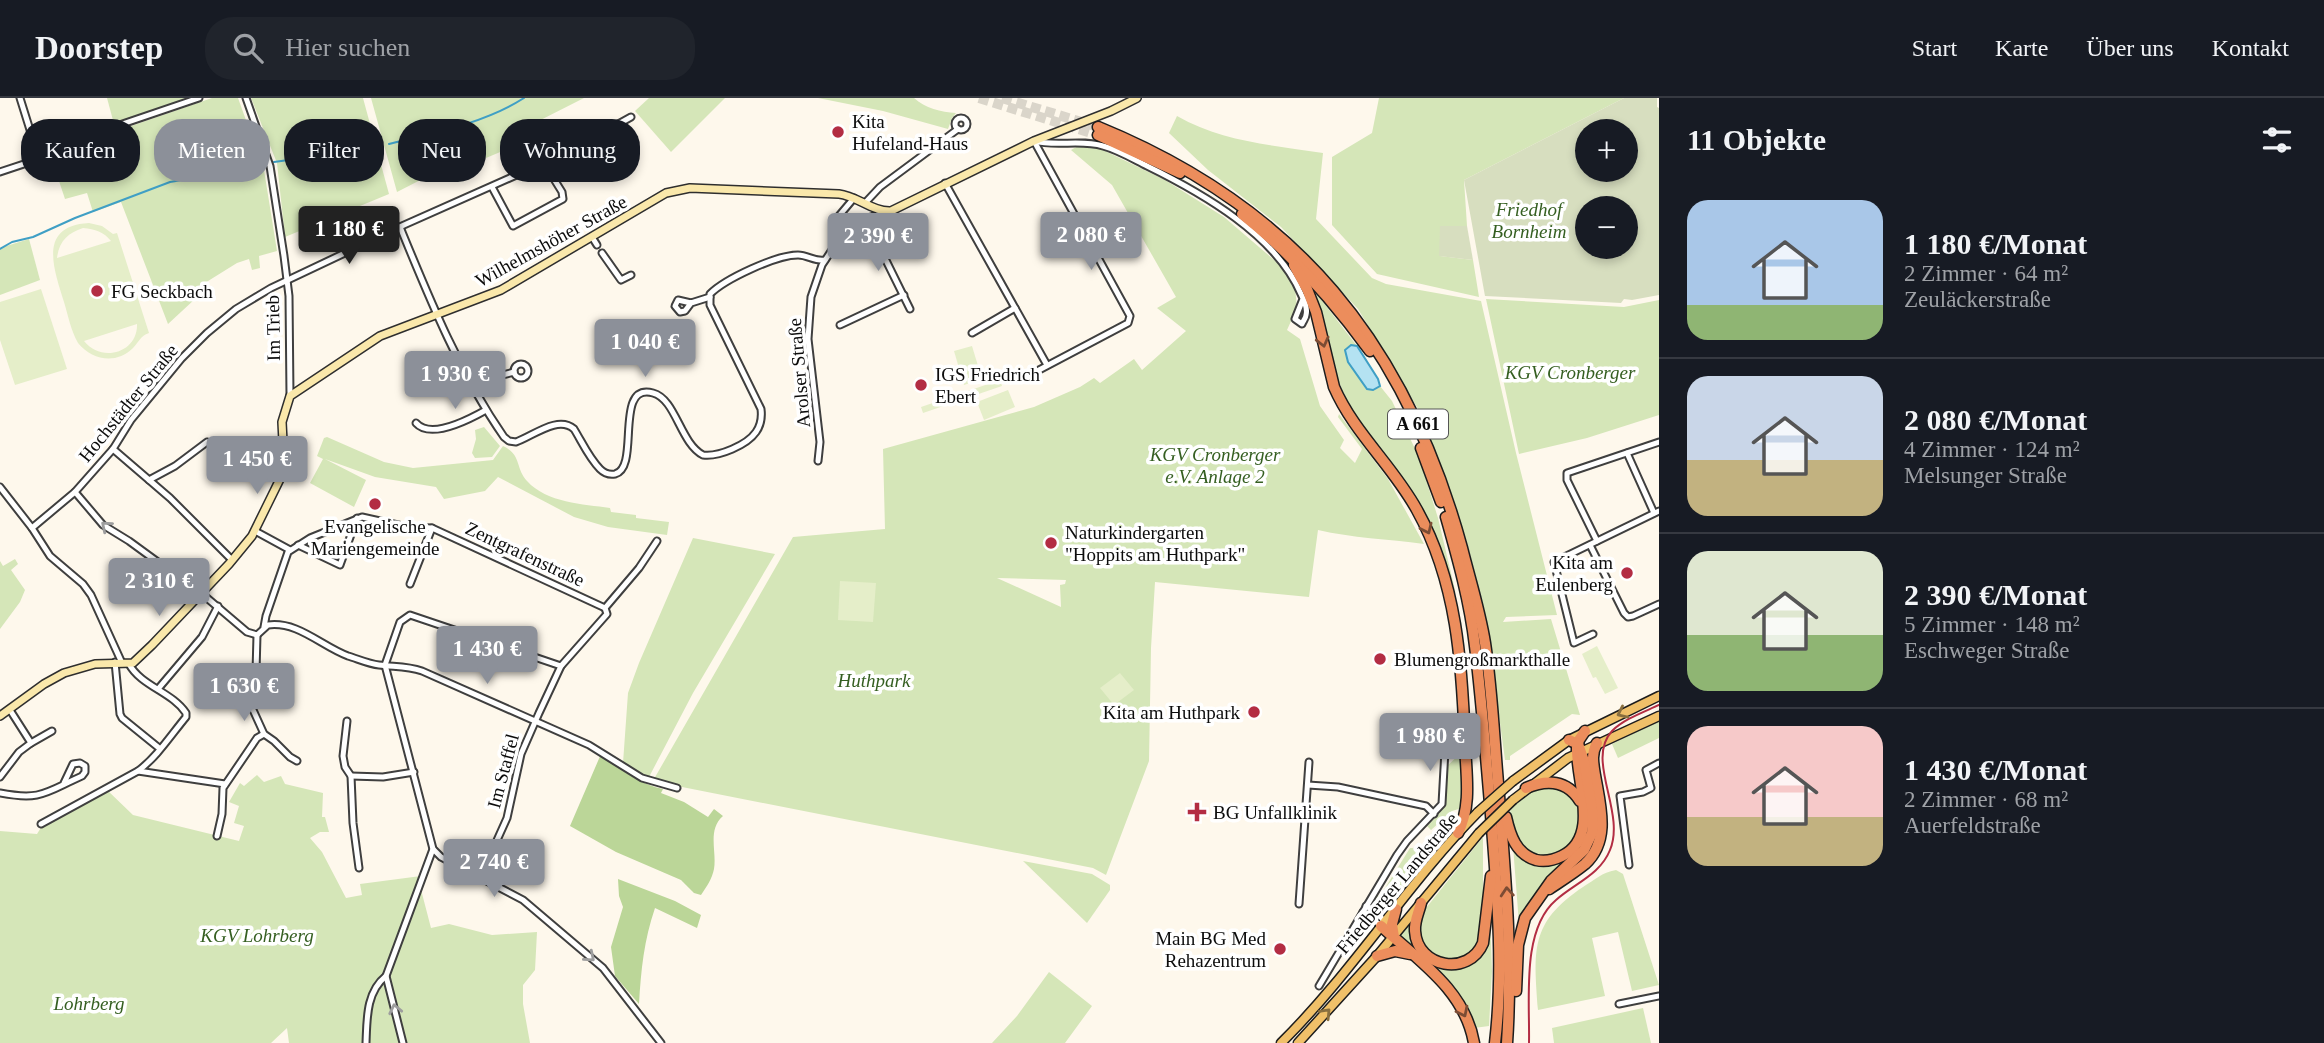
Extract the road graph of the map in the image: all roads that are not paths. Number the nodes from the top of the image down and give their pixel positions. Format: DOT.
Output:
graph roads {
  1 [pos="20,98"];
  2 [pos="199,98"];
  3 [pos="246,98"];
  4 [pos="1137,99"];
  5 [pos="631,117"];
  6 [pos="27,119"];
  7 [pos="137,119"];
  8 [pos="628,119"];
  9 [pos="1096,127"];
  10 [pos="958,129"];
  11 [pos="1034,141"];
  12 [pos="21,164"];
  13 [pos="0,172"];
  14 [pos="503,182"];
  15 [pos="556,182"];
  16 [pos="945,183"];
  17 [pos="492,187"];
  18 [pos="854,198"];
  19 [pos="869,205"];
  20 [pos="891,211"];
  21 [pos="873,217"];
  22 [pos="869,226"];
  23 [pos="400,227"];
  24 [pos="845,235"];
  25 [pos="593,237"];
  26 [pos="597,245"];
  27 [pos="602,253"];
  28 [pos="1289,256"];
  29 [pos="825,260"];
  30 [pos="631,275"];
  31 [pos="287,280"];
  32 [pos="904,295"];
  33 [pos="710,297"];
  34 [pos="1303,299"];
  35 [pos="691,303"];
  36 [pos="1015,307"];
  37 [pos="910,309"];
  38 [pos="437,315"];
  39 [pos="840,325"];
  40 [pos="972,333"];
  41 [pos="1047,365"];
  42 [pos="1039,370"];
  43 [pos="514,372"];
  44 [pos="465,374"];
  45 [pos="430,383"];
  46 [pos="472,387"];
  47 [pos="290,396"];
  48 [pos="486,410"];
  49 [pos="416,423"];
  50 [pos="207,442"];
  51 [pos="1659,442"];
  52 [pos="113,449"];
  53 [pos="1626,453"];
  54 [pos="818,461"];
  55 [pos="149,480"];
  56 [pos="0,487"];
  57 [pos="75,492"];
  58 [pos="1657,512"];
  59 [pos="357,518"];
  60 [pos="32,528"];
  61 [pos="432,528"];
  62 [pos="255,531"];
  63 [pos="657,541"];
  64 [pos="1597,541"];
  65 [pos="298,545"];
  66 [pos="1590,545"];
  67 [pos="290,550"];
  68 [pos="232,560"];
  69 [pos="410,584"];
  70 [pos="201,594"];
  71 [pos="1659,604"];
  72 [pos="218,607"];
  73 [pos="605,608"];
  74 [pos="264,627"];
  75 [pos="1593,634"];
  76 [pos="257,635"];
  77 [pos="122,663"];
  78 [pos="385,665"];
  79 [pos="561,666"];
  80 [pos="205,687"];
  81 [pos="158,689"];
  82 [pos="1659,696"];
  83 [pos="249,701"];
  84 [pos="4,711"];
  85 [pos="1659,716"];
  86 [pos="346,722"];
  87 [pos="534,722"];
  88 [pos="52,731"];
  89 [pos="1585,731"];
  90 [pos="264,734"];
  91 [pos="1444,734"];
  92 [pos="31,743"];
  93 [pos="1597,743"];
  94 [pos="1576,747"];
  95 [pos="159,748"];
  96 [pos="151,761"];
  97 [pos="297,761"];
  98 [pos="1309,762"];
  99 [pos="1659,763"];
  100 [pos="138,771"];
  101 [pos="414,772"];
  102 [pos="159,775"];
  103 [pos="351,776"];
  104 [pos="0,777"];
  105 [pos="64,783"];
  106 [pos="225,784"];
  107 [pos="1308,785"];
  108 [pos="677,788"];
  109 [pos="1526,788"];
  110 [pos="1499,789"];
  111 [pos="0,793"];
  112 [pos="1584,811"];
  113 [pos="1434,814"];
  114 [pos="41,824"];
  115 [pos="1458,833"];
  116 [pos="217,836"];
  117 [pos="1493,847"];
  118 [pos="433,849"];
  119 [pos="1629,864"];
  120 [pos="359,868"];
  121 [pos="480,878"];
  122 [pos="1421,903"];
  123 [pos="1299,904"];
  124 [pos="1531,907"];
  125 [pos="1364,909"];
  126 [pos="1396,909"];
  127 [pos="1377,912"];
  128 [pos="1388,931"];
  129 [pos="1413,955"];
  130 [pos="1377,956"];
  131 [pos="386,976"];
  132 [pos="1319,986"];
  133 [pos="1659,996"];
  134 [pos="1619,1004"];
  135 [pos="366,1043"];
  136 [pos="403,1043"];
  137 [pos="661,1043"];
  138 [pos="1281,1043"];
  139 [pos="1298,1043"];
  140 [pos="1474,1043"];
  141 [pos="1495,1043"];
  142 [pos="1509,1043"];
  1 -- 6 [label="street"];
  2 -- 7 [label="street"];
  3 -- 31 [label="street, Im Trieb"];
  4 -- 9 [label="main road"];
  5 -- 8 [label="street, Hochstädter Straße"];
  9 -- 11 [label="main road"];
  9 -- 28 [label="highway, A 661"];
  9 -- 110 [label="highway, A 661"];
  10 -- 19 [label="street"];
  11 -- 16 [label="main road"];
  11 -- 34 [label="street"];
  11 -- 41 [label="street"];
  12 -- 13 [label="street"];
  14 -- 17 [label="street, Hochstädter Straße"];
  15 -- 17 [label="street"];
  16 -- 20 [label="main road"];
  16 -- 36 [label="street"];
  17 -- 23 [label="street, Hochstädter Straße"];
  18 -- 19 [label="main road, Wilhelmshöher Straße"];
  18 -- 24 [label="street, Arolser Straße"];
  18 -- 25 [label="main road, Wilhelmshöher Straße"];
  19 -- 20 [label="main road, Wilhelmshöher Straße"];
  19 -- 21 [label="street"];
  20 -- 21 [label="street"];
  20 -- 22 [label="street"];
  21 -- 22 [label="street"];
  21 -- 24 [label="street"];
  22 -- 24 [label="street"];
  22 -- 32 [label="street"];
  23 -- 31 [label="street, Hochstädter Straße"];
  23 -- 38 [label="street"];
  24 -- 29 [label="street, Arolser Straße"];
  25 -- 26 [label="street"];
  25 -- 38 [label="main road, Wilhelmshöher Straße"];
  27 -- 30 [label="street"];
  28 -- 115 [label="highway, one-way"];
  28 -- 117 [label="highway, A 661"];
  29 -- 33 [label="street"];
  29 -- 54 [label="street, Arolser Straße"];
  31 -- 47 [label="street, Im Trieb"];
  31 -- 52 [label="street, Hochstädter Straße"];
  32 -- 37 [label="street"];
  32 -- 39 [label="street"];
  33 -- 35 [label="street"];
  33 -- 48 [label="street"];
  36 -- 40 [label="street"];
  36 -- 41 [label="street"];
  38 -- 44 [label="street"];
  38 -- 47 [label="main road, Wilhelmshöher Straße"];
  41 -- 42 [label="street"];
  43 -- 46 [label="street"];
  44 -- 45 [label="street"];
  44 -- 46 [label="street"];
  46 -- 48 [label="street"];
  47 -- 62 [label="main road"];
  48 -- 49 [label="street"];
  50 -- 55 [label="street"];
  51 -- 53 [label="street"];
  52 -- 55 [label="street"];
  52 -- 57 [label="street, Hochstädter Straße"];
  53 -- 58 [label="street"];
  53 -- 64 [label="street"];
  55 -- 68 [label="street"];
  56 -- 60 [label="street"];
  57 -- 60 [label="street, Hochstädter Straße"];
  70 -- 57 [label="street, one-way"];
  58 -- 64 [label="street"];
  59 -- 61 [label="street, Zentgrafenstraße"];
  59 -- 65 [label="street"];
  59 -- 65 [label="street"];
  60 -- 77 [label="street"];
  61 -- 69 [label="street"];
  61 -- 73 [label="street, Zentgrafenstraße"];
  62 -- 67 [label="street"];
  62 -- 68 [label="main road"];
  63 -- 73 [label="street, Im Staffel"];
  64 -- 66 [label="street"];
  65 -- 67 [label="street"];
  66 -- 71 [label="street"];
  66 -- 75 [label="street"];
  67 -- 74 [label="street"];
  68 -- 70 [label="main road"];
  70 -- 72 [label="street"];
  70 -- 77 [label="main road"];
  72 -- 76 [label="street"];
  72 -- 81 [label="street"];
  73 -- 79 [label="street, Im Staffel"];
  74 -- 76 [label="street"];
  74 -- 78 [label="street"];
  76 -- 83 [label="street"];
  77 -- 81 [label="street"];
  77 -- 84 [label="main road"];
  77 -- 95 [label="street"];
  78 -- 79 [label="street"];
  78 -- 87 [label="street"];
  78 -- 101 [label="street"];
  79 -- 87 [label="street, Im Staffel"];
  80 -- 83 [label="street"];
  81 -- 95 [label="street"];
  82 -- 89 [label="main road, one-way"];
  83 -- 90 [label="street"];
  84 -- 92 [label="street"];
  85 -- 93 [label="main road, Friedberger Landstraße"];
  86 -- 103 [label="street"];
  87 -- 108 [label="street"];
  87 -- 121 [label="street, Im Staffel"];
  88 -- 92 [label="street"];
  89 -- 94 [label="highway"];
  90 -- 97 [label="street"];
  90 -- 106 [label="street"];
  91 -- 113 [label="street"];
  92 -- 104 [label="street"];
  93 -- 94 [label="main road, Friedberger Landstraße"];
  93 -- 124 [label="highway"];
  94 -- 109 [label="main road, Friedberger Landstraße"];
  94 -- 112 [label="highway"];
  94 -- 115 [label="main road, Friedberger Landstraße, bridge"];
  94 -- 124 [label="highway"];
  95 -- 96 [label="street"];
  96 -- 100 [label="street"];
  96 -- 102 [label="street"];
  98 -- 107 [label="street"];
  99 -- 119 [label="street"];
  100 -- 102 [label="street"];
  100 -- 114 [label="street"];
  101 -- 103 [label="street"];
  101 -- 118 [label="street"];
  102 -- 106 [label="street"];
  103 -- 120 [label="street"];
  105 -- 111 [label="street"];
  106 -- 116 [label="street"];
  107 -- 113 [label="street"];
  107 -- 123 [label="street"];
  109 -- 112 [label="highway"];
  109 -- 122 [label="main road, Friedberger Landstraße, bridge"];
  110 -- 112 [label="highway"];
  142 -- 110 [label="highway, A 661, one-way"];
  113 -- 125 [label="street, Friedberger Landstraße"];
  115 -- 126 [label="main road, Friedberger Landstraße"];
  117 -- 122 [label="highway"];
  117 -- 141 [label="highway, A 661"];
  118 -- 121 [label="street"];
  118 -- 131 [label="street"];
  121 -- 137 [label="street, one-way"];
  122 -- 128 [label="main road, Friedberger Landstraße"];
  124 -- 142 [label="highway"];
  125 -- 127 [label="street"];
  125 -- 128 [label="street"];
  125 -- 132 [label="street, Friedberger Landstraße"];
  126 -- 127 [label="street"];
  126 -- 128 [label="highway"];
  127 -- 128 [label="street"];
  128 -- 129 [label="highway"];
  128 -- 130 [label="main road, Friedberger Landstraße"];
  128 -- 138 [label="main road, Friedberger Landstraße"];
  129 -- 130 [label="highway"];
  129 -- 140 [label="highway, one-way"];
  139 -- 130 [label="main road, Friedberger Landstraße, one-way"];
  131 -- 135 [label="street"];
  136 -- 131 [label="street, one-way"];
  133 -- 134 [label="street"];
}
